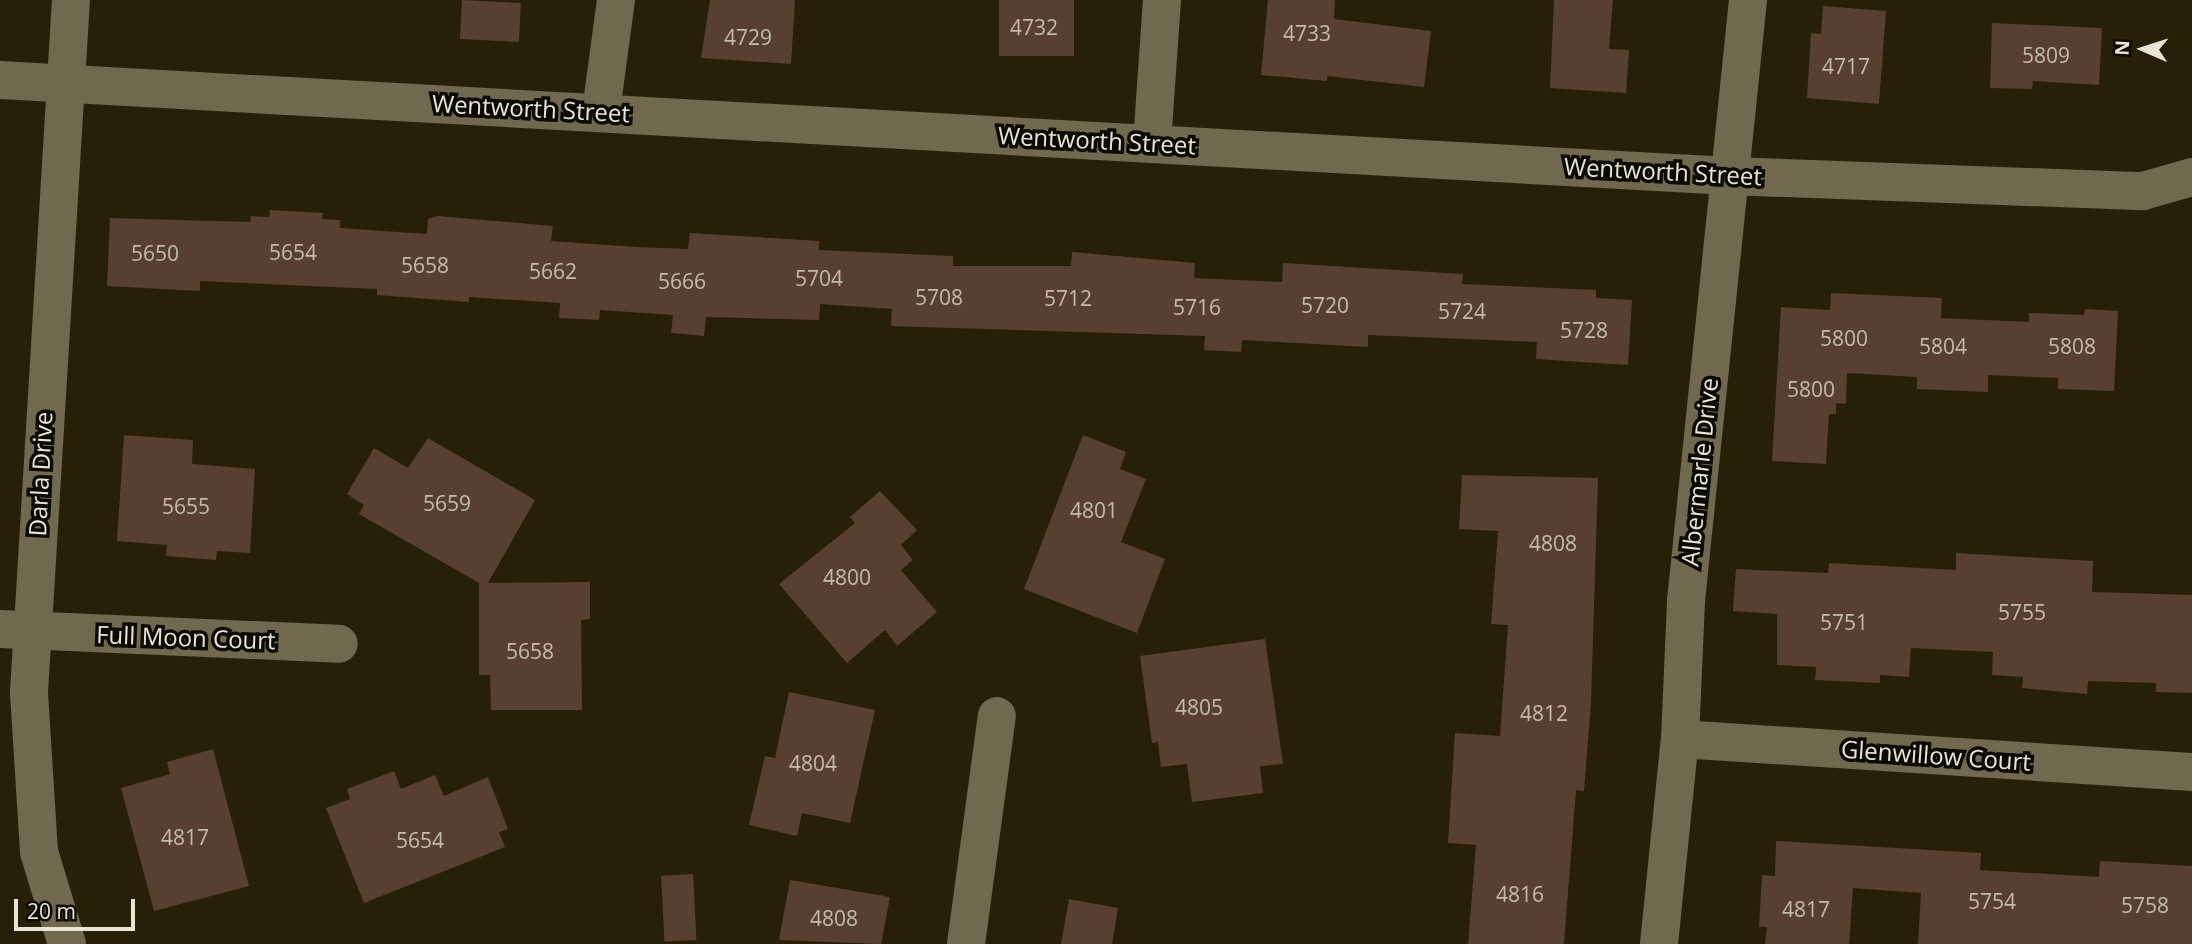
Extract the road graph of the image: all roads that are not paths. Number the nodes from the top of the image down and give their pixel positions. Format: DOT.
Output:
graph roads {
  1 [pos="71,0"];
  2 [pos="615,0"];
  3 [pos="1162,0"];
  4 [pos="1748,0"];
  5 [pos="0,80"];
  6 [pos="65,83"];
  7 [pos="601,111"];
  8 [pos="1152,143"];
  9 [pos="1729,176"];
  10 [pos="2192,177"];
  11 [pos="16,630"];
  12 [pos="340,644"];
  13 [pos="997,716"];
  14 [pos="1681,739"];
  15 [pos="2192,772"];
  16 [pos="67,944"];
  17 [pos="966,944"];
  18 [pos="1658,944"];
  1 -- 6 [label="street, Darla Drive"];
  2 -- 7 [label="street"];
  3 -- 8 [label="street"];
  4 -- 9 [label="street, Albermarle Drive"];
  5 -- 6 [label="street, Wentworth Street"];
  6 -- 7 [label="street, Wentworth Street"];
  6 -- 11 [label="street, Darla Drive"];
  7 -- 8 [label="street, Wentworth Street"];
  8 -- 9 [label="street, Wentworth Street"];
  9 -- 10 [label="street, Wentworth Street"];
  9 -- 14 [label="street, Albermarle Drive"];
  11 -- 12 [label="street, Full Moon Court"];
  11 -- 16 [label="street, Darla Drive"];
  13 -- 17 [label="street"];
  14 -- 15 [label="street, Glenwillow Court"];
  14 -- 18 [label="street, Albermarle Drive"];
}
